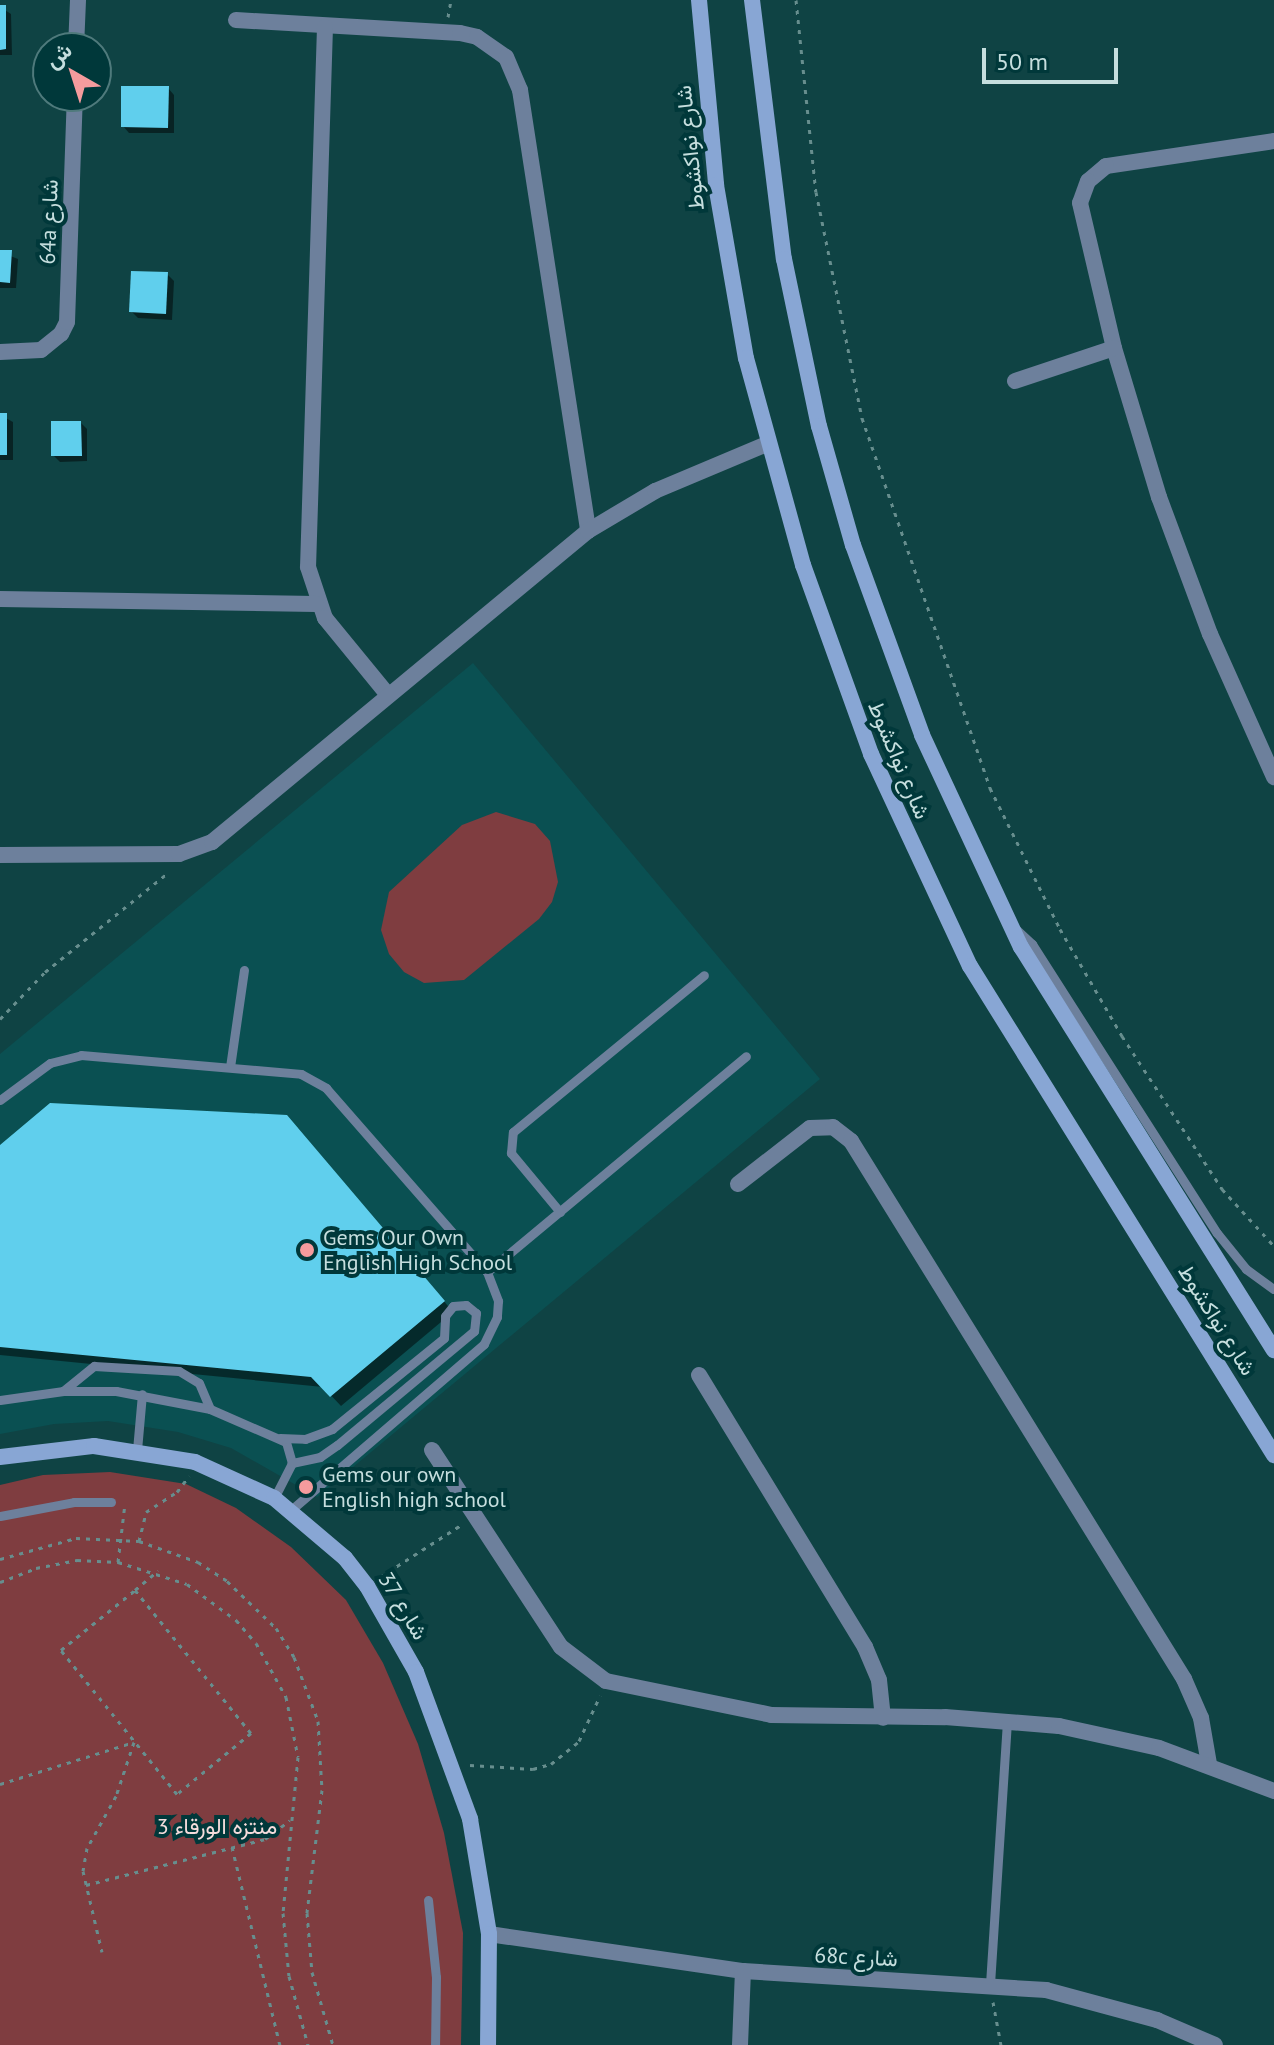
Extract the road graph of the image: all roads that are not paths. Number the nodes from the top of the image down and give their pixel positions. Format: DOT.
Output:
graph roads {
  1 [pos="78,0"];
  2 [pos="699,0"];
  3 [pos="752,0"];
  4 [pos="236,20"];
  5 [pos="325,27"];
  6 [pos="77,32"];
  7 [pos="75,112"];
  8 [pos="1274,141"];
  9 [pos="1114,348"];
  10 [pos="0,352"];
  11 [pos="1015,381"];
  12 [pos="767,444"];
  13 [pos="588,531"];
  14 [pos="0,599"];
  15 [pos="316,604"];
  16 [pos="388,695"];
  17 [pos="1274,777"];
  18 [pos="0,855"];
  19 [pos="1011,926"];
  20 [pos="244,970"];
  21 [pos="704,975"];
  22 [pos="746,1056"];
  23 [pos="230,1067"];
  24 [pos="0,1100"];
  25 [pos="738,1184"];
  26 [pos="560,1212"];
  27 [pos="487,1272"];
  28 [pos="1274,1289"];
  29 [pos="1274,1350"];
  30 [pos="699,1375"];
  31 [pos="63,1391"];
  32 [pos="142,1394"];
  33 [pos="0,1400"];
  34 [pos="210,1409"];
  35 [pos="1247,1410"];
  36 [pos="280,1438"];
  37 [pos="1274,1438"];
  38 [pos="137,1450"];
  39 [pos="432,1450"];
  40 [pos="1274,1455"];
  41 [pos="0,1457"];
  42 [pos="292,1463"];
  43 [pos="274,1498"];
  44 [pos="111,1502"];
  45 [pos="291,1510"];
  46 [pos="0,1516"];
  47 [pos="883,1718"];
  48 [pos="1007,1719"];
  49 [pos="1209,1764"];
  50 [pos="1274,1791"];
  51 [pos="428,1900"];
  52 [pos="489,1934"];
  53 [pos="743,1971"];
  54 [pos="990,1984"];
  55 [pos="435,2045"];
  56 [pos="488,2045"];
  57 [pos="740,2045"];
  58 [pos="1215,2045"];
  1 -- 6 [label="street"];
  2 -- 12 [label="street, شارع نواكشوط"];
  3 -- 19 [label="street, شارع نواكشوط"];
  4 -- 5 [label="street"];
  5 -- 13 [label="street"];
  5 -- 15 [label="street"];
  7 -- 10 [label="street, 64a شارع"];
  8 -- 9 [label="street"];
  9 -- 11 [label="street"];
  9 -- 17 [label="street"];
  12 -- 13 [label="street"];
  12 -- 35 [label="street, شارع نواكشوط"];
  13 -- 16 [label="street"];
  14 -- 15 [label="street"];
  15 -- 16 [label="street"];
  16 -- 18 [label="street"];
  19 -- 28 [label="lane"];
  19 -- 29 [label="street, شارع نواكشوط"];
  20 -- 23 [label="lane"];
  21 -- 26 [label="lane"];
  22 -- 26 [label="lane"];
  23 -- 24 [label="lane"];
  23 -- 27 [label="lane"];
  25 -- 49 [label="street"];
  26 -- 27 [label="lane"];
  27 -- 45 [label="lane"];
  30 -- 47 [label="street"];
  31 -- 32 [label="lane"];
  31 -- 33 [label="lane"];
  31 -- 34 [label="lane"];
  32 -- 34 [label="lane"];
  32 -- 38 [label="lane"];
  34 -- 36 [label="lane"];
  35 -- 37 [label="street"];
  35 -- 40 [label="street, شارع نواكشوط"];
  36 -- 42 [label="lane"];
  36 -- 42 [label="lane"];
  38 -- 41 [label="street, شارع 37"];
  38 -- 43 [label="street, شارع 37"];
  39 -- 47 [label="street"];
  42 -- 43 [label="lane"];
  43 -- 45 [label="street, شارع 37"];
  44 -- 46 [label="lane"];
  45 -- 52 [label="street, شارع 37"];
  47 -- 48 [label="street"];
  48 -- 49 [label="street"];
  48 -- 54 [label="lane"];
  49 -- 50 [label="street"];
  51 -- 55 [label="lane"];
  52 -- 53 [label="street, 68c شارع"];
  52 -- 56 [label="street, شارع 37"];
  53 -- 54 [label="street, 68c شارع"];
  53 -- 57 [label="street"];
  54 -- 58 [label="street, 68c شارع"];
}
